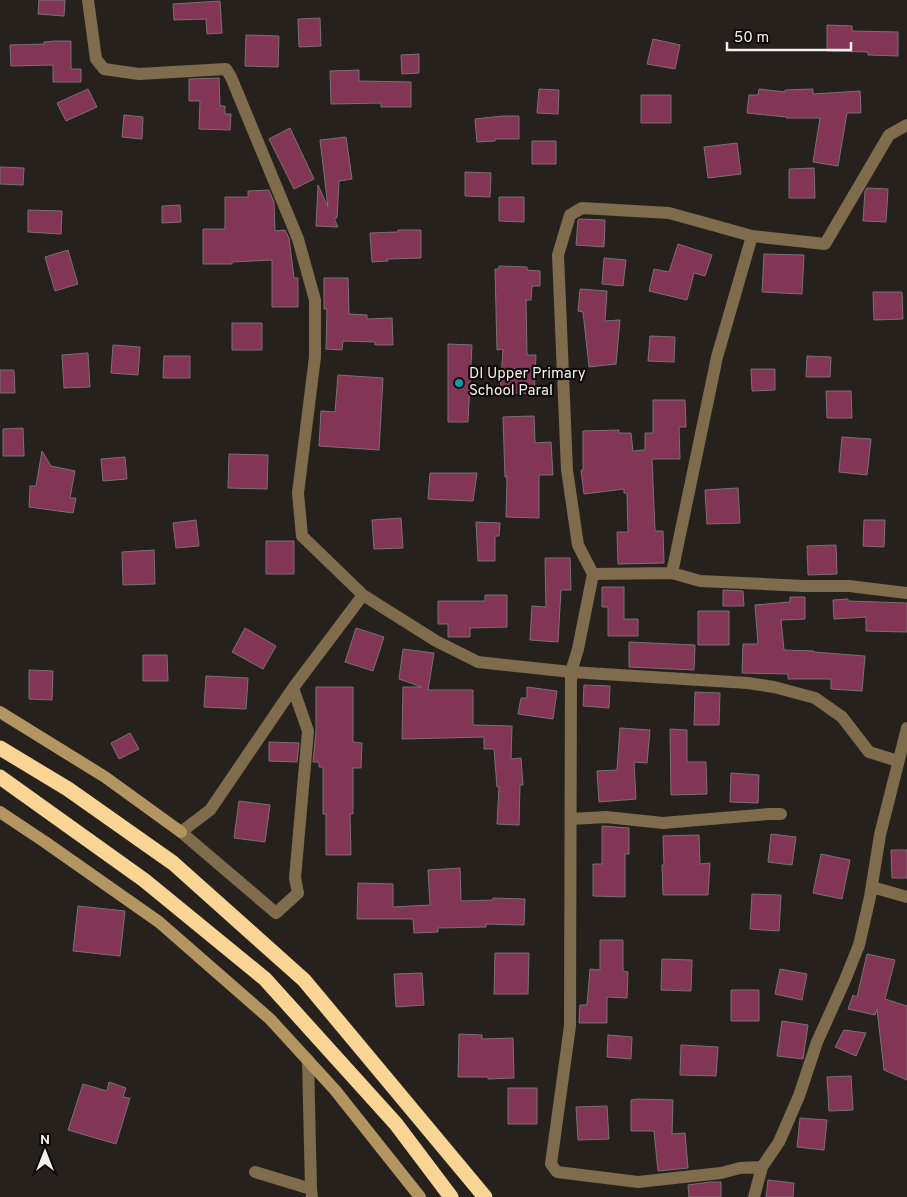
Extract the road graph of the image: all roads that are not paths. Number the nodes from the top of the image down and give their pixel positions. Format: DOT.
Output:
graph roads {
  1 [pos="88,0"];
  2 [pos="907,125"];
  3 [pos="752,236"];
  4 [pos="672,573"];
  5 [pos="593,574"];
  6 [pos="907,593"];
  7 [pos="363,595"];
  8 [pos="571,672"];
  9 [pos="293,688"];
  10 [pos="0,712"];
  11 [pos="907,728"];
  12 [pos="0,748"];
  13 [pos="898,761"];
  14 [pos="0,777"];
  15 [pos="0,812"];
  16 [pos="781,814"];
  17 [pos="571,819"];
  18 [pos="181,832"];
  19 [pos="872,888"];
  20 [pos="907,897"];
  21 [pos="308,1060"];
  22 [pos="762,1167"];
  23 [pos="255,1172"];
  24 [pos="311,1193"];
  25 [pos="420,1197"];
  26 [pos="451,1197"];
  27 [pos="486,1197"];
  28 [pos="754,1197"];
  1 -- 7 [label="street"];
  2 -- 3 [label="street"];
  3 -- 4 [label="street"];
  3 -- 5 [label="street"];
  4 -- 5 [label="street"];
  4 -- 6 [label="street"];
  5 -- 8 [label="street"];
  7 -- 8 [label="street"];
  7 -- 9 [label="street"];
  8 -- 13 [label="street"];
  8 -- 17 [label="street"];
  9 -- 18 [label="street"];
  9 -- 18 [label="street"];
  10 -- 18 [label="street"];
  11 -- 13 [label="street"];
  12 -- 27 [label="highway"];
  13 -- 19 [label="street"];
  14 -- 26 [label="highway"];
  15 -- 21 [label="street"];
  16 -- 17 [label="street"];
  17 -- 22 [label="street"];
  19 -- 20 [label="street"];
  19 -- 22 [label="street"];
  21 -- 24 [label="street"];
  21 -- 25 [label="street"];
  22 -- 28 [label="street"];
  23 -- 24 [label="street"];
}
